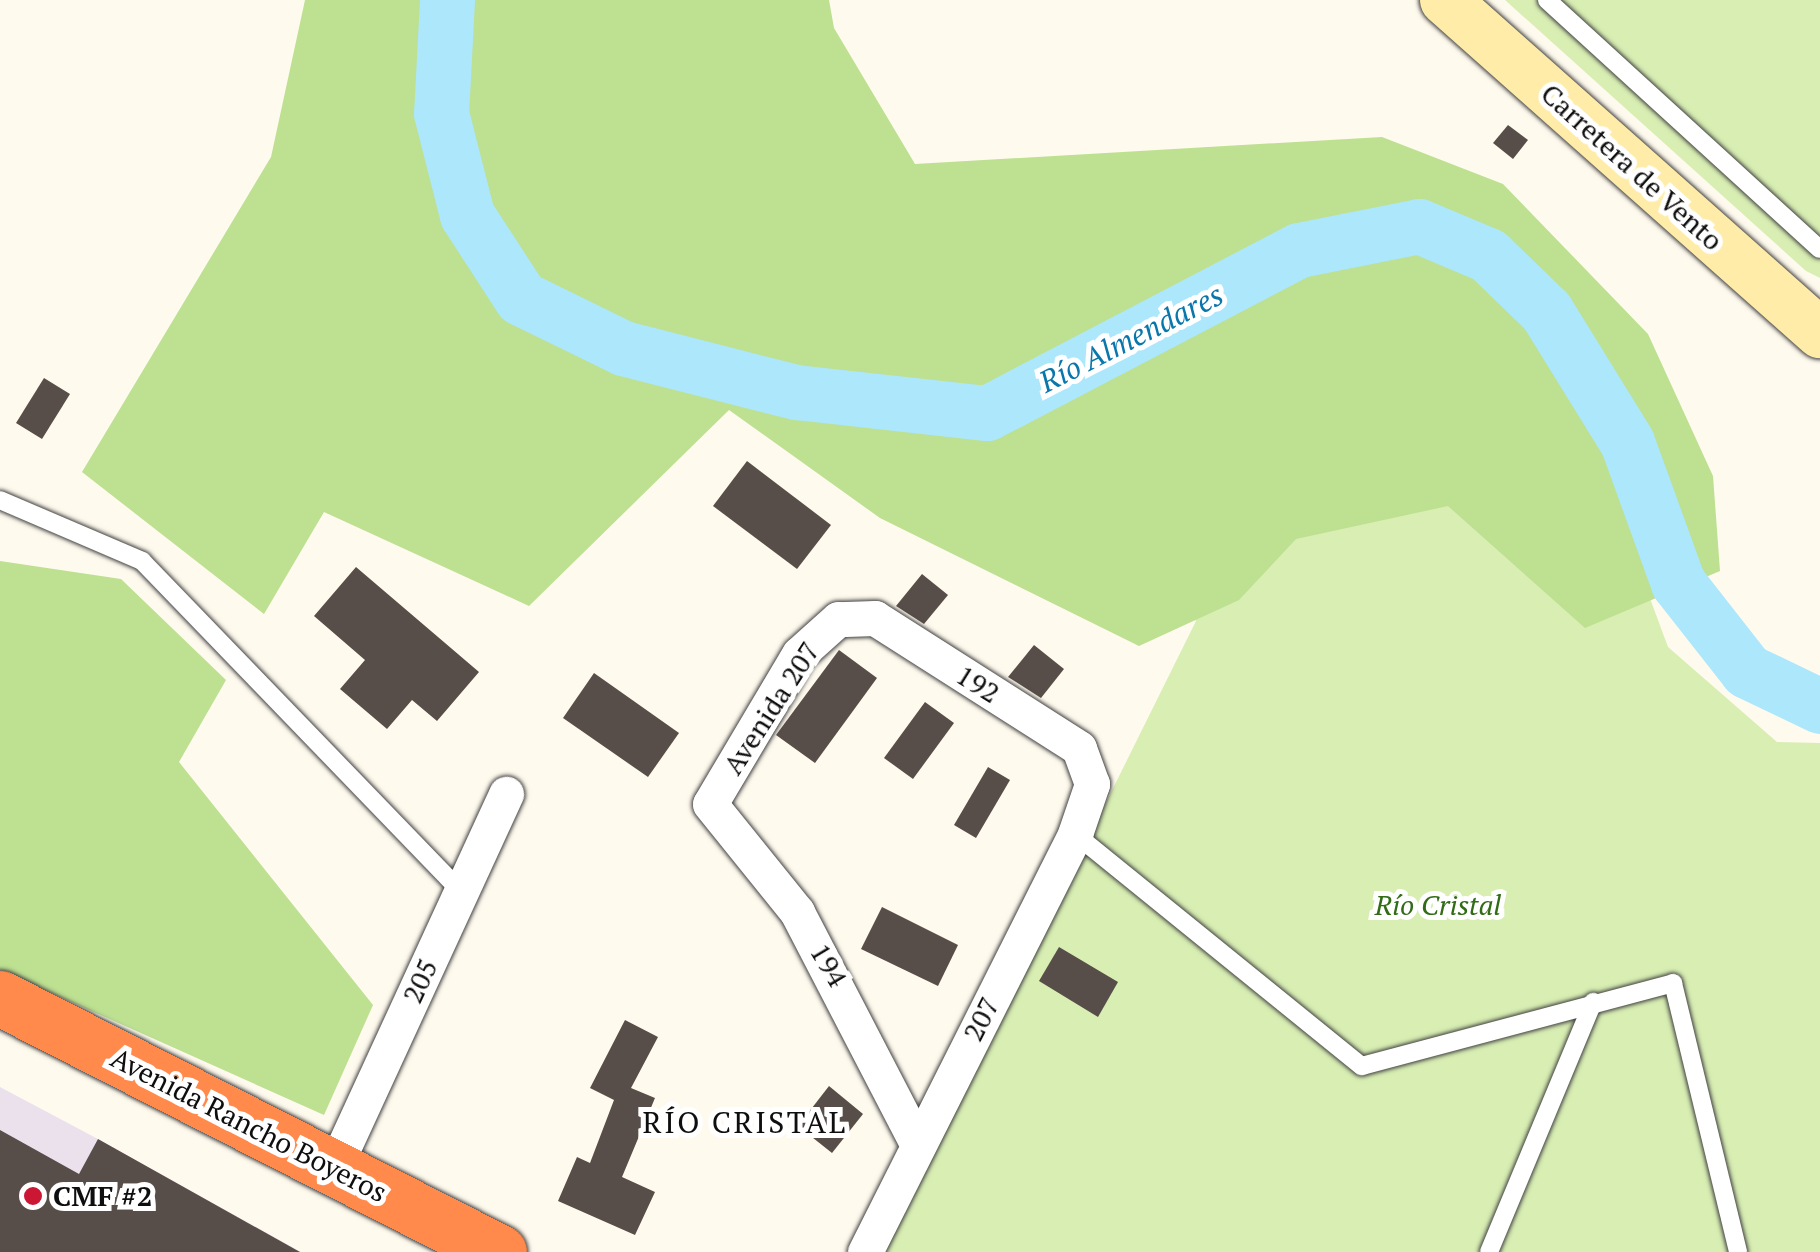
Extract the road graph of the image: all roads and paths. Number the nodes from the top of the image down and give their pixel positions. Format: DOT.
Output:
graph roads {
  1 [pos="1445,0"];
  2 [pos="1547,0"];
  3 [pos="1820,249"];
  4 [pos="1820,332"];
  5 [pos="0,500"];
  6 [pos="838,619"];
  7 [pos="1092,784"];
  8 [pos="506,794"];
  9 [pos="710,804"];
  10 [pos="1076,834"];
  11 [pos="461,891"];
  12 [pos="0,998"];
  13 [pos="1593,1002"];
  14 [pos="0,1039"];
  15 [pos="918,1145"];
  16 [pos="334,1168"];
  17 [pos="420,1252"];
  18 [pos="499,1252"];
  19 [pos="865,1252"];
  20 [pos="1489,1252"];
  21 [pos="1738,1252"];
  1 -- 4 [label="street, Carretera de Vento"];
  2 -- 3 [label="lane"];
  5 -- 11 [label="lane"];
  6 -- 7 [label="street, 192"];
  6 -- 9 [label="street, Avenida 207"];
  7 -- 10 [label="street, 207"];
  8 -- 11 [label="street, 205"];
  9 -- 15 [label="street, 194"];
  10 -- 13 [label="lane"];
  10 -- 15 [label="street, 207"];
  11 -- 16 [label="street, 205"];
  12 -- 16 [label="highway, Avenida Rancho Boyeros"];
  13 -- 20 [label="lane"];
  13 -- 21 [label="lane"];
  14 -- 17 [label="highway, Avenida Rancho Boyeros"];
  15 -- 19 [label="street, 207"];
  16 -- 18 [label="highway, Avenida Rancho Boyeros"];
}
